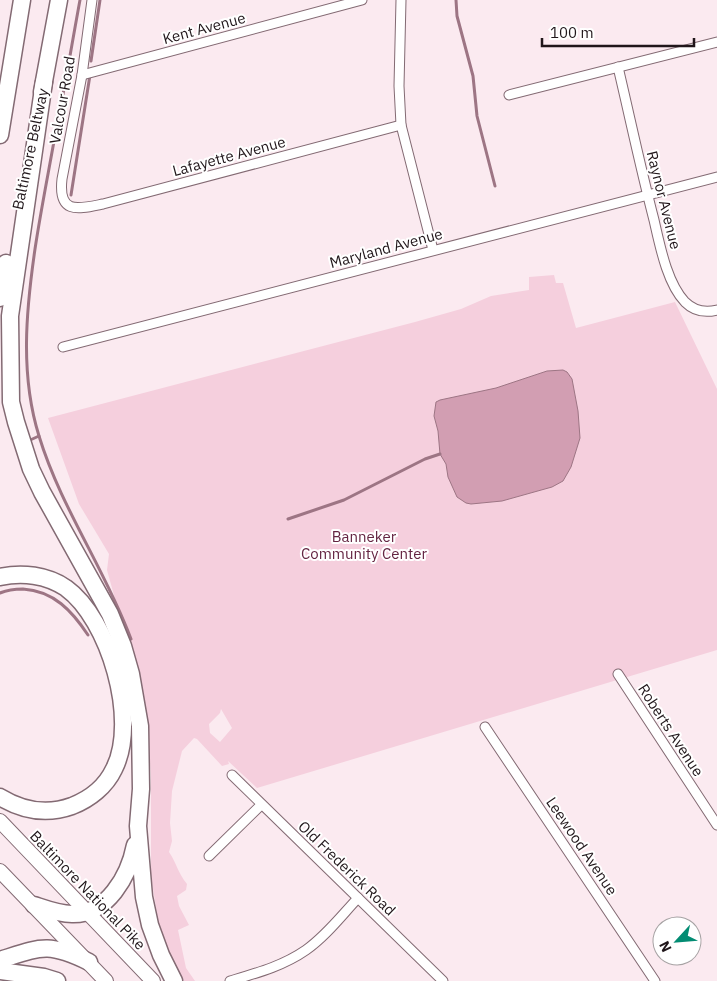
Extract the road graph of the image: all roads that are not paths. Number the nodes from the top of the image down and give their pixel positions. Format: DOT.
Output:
graph roads {
  1 [pos="22,0"];
  2 [pos="59,0"];
  3 [pos="92,0"];
  4 [pos="362,0"];
  5 [pos="401,0"];
  6 [pos="717,42"];
  7 [pos="14,46"];
  8 [pos="618,67"];
  9 [pos="82,74"];
  10 [pos="44,82"];
  11 [pos="509,95"];
  12 [pos="0,111"];
  13 [pos="401,125"];
  14 [pos="0,135"];
  15 [pos="717,177"];
  16 [pos="647,194"];
  17 [pos="66,203"];
  18 [pos="433,250"];
  19 [pos="0,298"];
  20 [pos="717,310"];
  21 [pos="63,346"];
  22 [pos="0,577"];
  23 [pos="618,674"];
  24 [pos="485,727"];
  25 [pos="232,775"];
  26 [pos="0,797"];
  27 [pos="261,805"];
  28 [pos="0,821"];
  29 [pos="717,824"];
  30 [pos="138,826"];
  31 [pos="209,856"];
  32 [pos="0,871"];
  33 [pos="358,898"];
  34 [pos="34,905"];
  35 [pos="86,911"];
  36 [pos="0,960"];
  37 [pos="88,962"];
  38 [pos="0,970"];
  39 [pos="57,981"];
  40 [pos="106,981"];
  41 [pos="153,981"];
  42 [pos="174,981"];
  43 [pos="230,981"];
  44 [pos="443,981"];
  45 [pos="655,981"];
  1 -- 7 [label="highway"];
  2 -- 10 [label="highway, Baltimore Beltway"];
  3 -- 9 [label="street, Valcour Road"];
  4 -- 9 [label="street, Kent Avenue"];
  5 -- 13 [label="street"];
  6 -- 8 [label="street"];
  7 -- 12 [label="highway"];
  7 -- 14 [label="highway"];
  8 -- 11 [label="street"];
  8 -- 16 [label="street, Raynor Avenue"];
  9 -- 17 [label="street, Valcour Road"];
  10 -- 19 [label="highway, Baltimore Beltway"];
  10 -- 30 [label="highway"];
  13 -- 17 [label="street, Lafayette Avenue"];
  13 -- 18 [label="street"];
  15 -- 16 [label="street, Maryland Avenue"];
  16 -- 18 [label="street, Maryland Avenue"];
  16 -- 20 [label="street, Raynor Avenue"];
  18 -- 21 [label="street, Maryland Avenue"];
  22 -- 26 [label="highway"];
  23 -- 29 [label="street, Roberts Avenue"];
  24 -- 45 [label="street, Leewood Avenue"];
  25 -- 27 [label="street, Old Frederick Road"];
  27 -- 31 [label="street"];
  27 -- 33 [label="street, Old Frederick Road"];
  28 -- 35 [label="main road, Baltimore National Pike"];
  30 -- 35 [label="highway"];
  30 -- 42 [label="highway"];
  32 -- 34 [label="main road"];
  33 -- 43 [label="street"];
  33 -- 44 [label="street, Old Frederick Road"];
  34 -- 35 [label="highway"];
  34 -- 37 [label="main road"];
  35 -- 41 [label="main road, Baltimore National Pike"];
  36 -- 37 [label="highway"];
  37 -- 40 [label="main road"];
  38 -- 39 [label="highway"];
}
